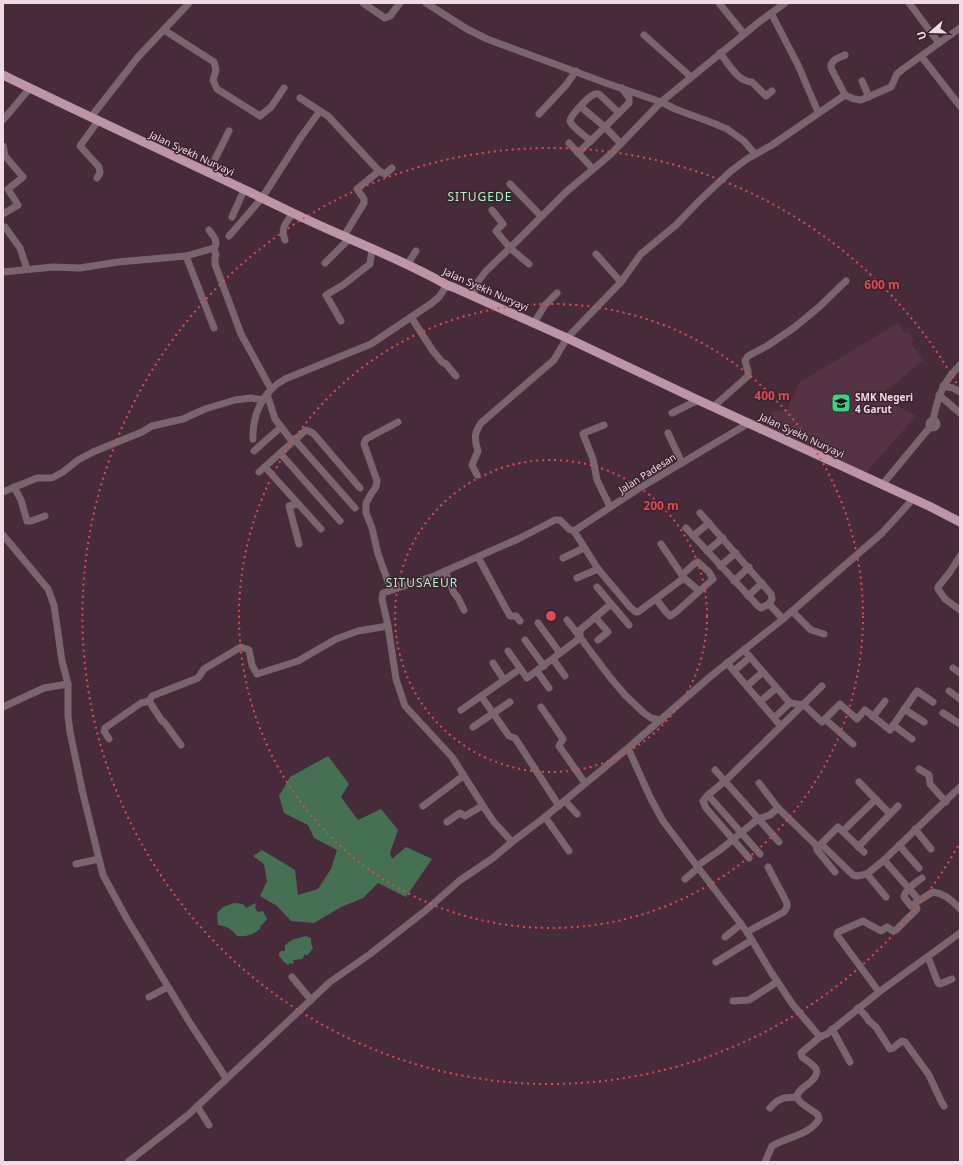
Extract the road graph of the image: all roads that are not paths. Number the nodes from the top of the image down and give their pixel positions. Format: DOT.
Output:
graph roads {
  1 [pos="189,3"];
  2 [pos="363,3"];
  3 [pos="400,3"];
  4 [pos="426,3"];
  5 [pos="719,3"];
  6 [pos="785,3"];
  7 [pos="908,3"];
  8 [pos="771,13"];
  9 [pos="960,28"];
  10 [pos="164,30"];
  11 [pos="744,34"];
  12 [pos="644,35"];
  13 [pos="939,43"];
  14 [pos="720,53"];
  15 [pos="845,55"];
  16 [pos="921,56"];
  17 [pos="576,71"];
  18 [pos="3,75"];
  19 [pos="691,77"];
  20 [pos="862,81"];
  21 [pos="30,88"];
  22 [pos="284,88"];
  23 [pos="622,88"];
  24 [pos="772,91"];
  25 [pos="845,95"];
  26 [pos="869,97"];
  27 [pos="300,98"];
  28 [pos="661,102"];
  29 [pos="960,106"];
  30 [pos="581,107"];
  31 [pos="320,111"];
  32 [pos="818,112"];
  33 [pos="619,113"];
  34 [pos="539,114"];
  35 [pos="94,119"];
  36 [pos="3,120"];
  37 [pos="605,127"];
  38 [pos="229,131"];
  39 [pos="591,141"];
  40 [pos="569,143"];
  41 [pos="621,144"];
  42 [pos="3,146"];
  43 [pos="578,153"];
  44 [pos="756,154"];
  45 [pos="392,168"];
  46 [pos="593,169"];
  47 [pos="379,171"];
  48 [pos="208,173"];
  49 [pos="97,178"];
  50 [pos="510,184"];
  51 [pos="244,190"];
  52 [pos="262,198"];
  53 [pos="492,210"];
  54 [pos="293,213"];
  55 [pos="3,214"];
  56 [pos="541,216"];
  57 [pos="246,217"];
  58 [pos="3,227"];
  59 [pos="209,230"];
  60 [pos="229,236"];
  61 [pos="346,238"];
  62 [pos="285,240"];
  63 [pos="214,248"];
  64 [pos="510,248"];
  65 [pos="372,249"];
  66 [pos="416,252"];
  67 [pos="596,254"];
  68 [pos="186,256"];
  69 [pos="325,263"];
  70 [pos="529,264"];
  71 [pos="407,265"];
  72 [pos="27,269"];
  73 [pos="3,272"];
  74 [pos="846,281"];
  75 [pos="621,282"];
  76 [pos="447,285"];
  77 [pos="557,293"];
  78 [pos="473,296"];
  79 [pos="411,317"];
  80 [pos="341,321"];
  81 [pos="534,323"];
  82 [pos="214,328"];
  83 [pos="567,338"];
  84 [pos="960,365"];
  85 [pos="456,376"];
  86 [pos="943,386"];
  87 [pos="960,392"];
  88 [pos="267,394"];
  89 [pos="939,395"];
  90 [pos="698,400"];
  91 [pos="713,407"];
  92 [pos="960,413"];
  93 [pos="672,414"];
  94 [pos="398,422"];
  95 [pos="749,423"];
  96 [pos="604,425"];
  97 [pos="281,427"];
  98 [pos="668,433"];
  99 [pos="253,439"];
  100 [pos="293,440"];
  101 [pos="254,451"];
  102 [pos="280,453"];
  103 [pos="682,463"];
  104 [pos="265,467"];
  105 [pos="259,472"];
  106 [pos="476,475"];
  107 [pos="882,485"];
  108 [pos="14,487"];
  109 [pos="360,488"];
  110 [pos="3,492"];
  111 [pos="913,499"];
  112 [pos="298,504"];
  113 [pos="610,507"];
  114 [pos="355,508"];
  115 [pos="700,513"];
  116 [pos="45,516"];
  117 [pos="340,521"];
  118 [pos="960,522"];
  119 [pos="709,523"];
  120 [pos="686,528"];
  121 [pos="321,529"];
  122 [pos="574,531"];
  123 [pos="3,535"];
  124 [pos="693,536"];
  125 [pos="723,538"];
  126 [pos="299,544"];
  127 [pos="660,544"];
  128 [pos="584,548"];
  129 [pos="707,551"];
  130 [pos="736,553"];
  131 [pos="960,556"];
  132 [pos="478,557"];
  133 [pos="563,558"];
  134 [pos="720,566"];
  135 [pos="749,567"];
  136 [pos="598,568"];
  137 [pos="445,571"];
  138 [pos="683,576"];
  139 [pos="577,578"];
  140 [pos="734,581"];
  141 [pos="762,583"];
  142 [pos="597,587"];
  143 [pos="391,590"];
  144 [pos="698,591"];
  145 [pos="748,596"];
  146 [pos="656,599"];
  147 [pos="611,604"];
  148 [pos="769,604"];
  149 [pos="464,610"];
  150 [pos="960,610"];
  151 [pos="792,611"];
  152 [pos="596,617"];
  153 [pos="783,619"];
  154 [pos="567,620"];
  155 [pos="520,621"];
  156 [pos="538,623"];
  157 [pos="629,625"];
  158 [pos="388,626"];
  159 [pos="824,634"];
  160 [pos="580,638"];
  161 [pos="525,640"];
  162 [pos="598,640"];
  163 [pos="744,650"];
  164 [pos="508,652"];
  165 [pos="560,653"];
  166 [pos="750,657"];
  167 [pos="553,659"];
  168 [pos="493,663"];
  169 [pos="727,664"];
  170 [pos="544,666"];
  171 [pos="953,668"];
  172 [pos="520,669"];
  173 [pos="735,670"];
  174 [pos="537,671"];
  175 [pos="763,672"];
  176 [pos="960,673"];
  177 [pos="565,676"];
  178 [pos="504,680"];
  179 [pos="68,684"];
  180 [pos="748,685"];
  181 [pos="822,686"];
  182 [pos="549,688"];
  183 [pos="776,688"];
  184 [pos="949,691"];
  185 [pos="481,696"];
  186 [pos="960,699"];
  187 [pos="761,701"];
  188 [pos="885,701"];
  189 [pos="149,702"];
  190 [pos="510,702"];
  191 [pos="933,702"];
  192 [pos="790,703"];
  193 [pos="804,705"];
  194 [pos="3,707"];
  195 [pos="541,707"];
  196 [pos="904,709"];
  197 [pos="461,710"];
  198 [pos="493,713"];
  199 [pos="943,713"];
  200 [pos="775,717"];
  201 [pos="873,717"];
  202 [pos="825,718"];
  203 [pos="661,720"];
  204 [pos="924,722"];
  205 [pos="779,724"];
  206 [pos="960,724"];
  207 [pos="893,726"];
  208 [pos="473,727"];
  209 [pos="109,739"];
  210 [pos="912,739"];
  211 [pos="853,744"];
  212 [pos="181,745"];
  213 [pos="628,748"];
  214 [pos="919,769"];
  215 [pos="715,770"];
  216 [pos="463,776"];
  217 [pos="725,781"];
  218 [pos="859,782"];
  219 [pos="585,783"];
  220 [pos="758,783"];
  221 [pos="957,790"];
  222 [pos="708,795"];
  223 [pos="876,799"];
  224 [pos="565,801"];
  225 [pos="946,802"];
  226 [pos="422,806"];
  227 [pos="482,806"];
  228 [pos="559,806"];
  229 [pos="898,806"];
  230 [pos="778,808"];
  231 [pos="577,814"];
  232 [pos="890,814"];
  233 [pos="545,817"];
  234 [pos="758,819"];
  235 [pos="447,822"];
  236 [pos="915,829"];
  237 [pos="843,832"];
  238 [pos="741,834"];
  239 [pos="734,840"];
  240 [pos="512,842"];
  241 [pos="779,842"];
  242 [pos="818,845"];
  243 [pos="899,845"];
  244 [pos="858,846"];
  245 [pos="932,849"];
  246 [pos="569,851"];
  247 [pos="864,852"];
  248 [pos="760,854"];
  249 [pos="749,858"];
  250 [pos="99,859"];
  251 [pos="884,860"];
  252 [pos="76,864"];
  253 [pos="697,867"];
  254 [pos="768,867"];
  255 [pos="919,868"];
  256 [pos="835,872"];
  257 [pos="867,874"];
  258 [pos="922,878"];
  259 [pos="685,879"];
  260 [pos="909,889"];
  261 [pos="886,898"];
  262 [pos="919,900"];
  263 [pos="911,906"];
  264 [pos="960,909"];
  265 [pos="741,924"];
  266 [pos="747,932"];
  267 [pos="960,933"];
  268 [pos="725,937"];
  269 [pos="752,940"];
  270 [pos="928,957"];
  271 [pos="716,962"];
  272 [pos="292,977"];
  273 [pos="952,979"];
  274 [pos="777,982"];
  275 [pos="168,987"];
  276 [pos="879,992"];
  277 [pos="149,997"];
  278 [pos="311,1000"];
  279 [pos="733,1001"];
  280 [pos="858,1008"];
  281 [pos="832,1030"];
  282 [pos="820,1036"];
  283 [pos="850,1062"];
  284 [pos="226,1078"];
  285 [pos="797,1097"];
  286 [pos="197,1106"];
  287 [pos="944,1106"];
  288 [pos="770,1108"];
  289 [pos="210,1125"];
  290 [pos="128,1162"];
  291 [pos="765,1162"];
  1 -- 10 [label="street"];
  2 -- 3 [label="street"];
  4 -- 17 [label="street"];
  5 -- 11 [label="street"];
  6 -- 8 [label="street"];
  7 -- 13 [label="street"];
  8 -- 11 [label="street"];
  8 -- 32 [label="street"];
  9 -- 13 [label="street"];
  10 -- 22 [label="street"];
  10 -- 35 [label="street"];
  11 -- 14 [label="street"];
  12 -- 19 [label="street"];
  13 -- 16 [label="street"];
  14 -- 19 [label="street"];
  14 -- 24 [label="street"];
  15 -- 25 [label="street"];
  16 -- 26 [label="street"];
  16 -- 29 [label="street"];
  17 -- 23 [label="street"];
  17 -- 34 [label="street"];
  18 -- 21 [label="main road, Jalan Syekh Nuryayi"];
  19 -- 28 [label="street"];
  20 -- 26 [label="street"];
  21 -- 35 [label="main road, Jalan Syekh Nuryayi"];
  21 -- 36 [label="street"];
  23 -- 28 [label="street"];
  23 -- 33 [label="street"];
  25 -- 26 [label="street"];
  25 -- 32 [label="street"];
  27 -- 31 [label="street"];
  28 -- 41 [label="street"];
  28 -- 44 [label="street"];
  30 -- 33 [label="street"];
  30 -- 37 [label="street"];
  30 -- 39 [label="street"];
  31 -- 47 [label="street"];
  31 -- 52 [label="street"];
  32 -- 44 [label="street"];
  33 -- 37 [label="street"];
  35 -- 48 [label="main road, Jalan Syekh Nuryayi"];
  35 -- 49 [label="street"];
  37 -- 39 [label="street"];
  37 -- 41 [label="street"];
  38 -- 48 [label="street"];
  39 -- 43 [label="street"];
  40 -- 43 [label="street"];
  41 -- 46 [label="street"];
  42 -- 55 [label="street"];
  43 -- 46 [label="street"];
  44 -- 75 [label="street"];
  45 -- 47 [label="street"];
  46 -- 56 [label="street"];
  47 -- 61 [label="street"];
  48 -- 51 [label="main road, Jalan Syekh Nuryayi"];
  50 -- 56 [label="street"];
  51 -- 52 [label="main road, Jalan Syekh Nuryayi"];
  51 -- 57 [label="street"];
  52 -- 54 [label="main road, Jalan Syekh Nuryayi"];
  52 -- 57 [label="street"];
  53 -- 64 [label="street"];
  54 -- 61 [label="main road, Jalan Syekh Nuryayi"];
  54 -- 62 [label="street"];
  56 -- 64 [label="street"];
  57 -- 60 [label="street"];
  58 -- 72 [label="street"];
  59 -- 63 [label="street"];
  61 -- 65 [label="main road, Jalan Syekh Nuryayi"];
  61 -- 69 [label="street"];
  63 -- 68 [label="street"];
  63 -- 88 [label="street"];
  64 -- 70 [label="street"];
  64 -- 78 [label="street"];
  65 -- 71 [label="main road, Jalan Syekh Nuryayi"];
  65 -- 80 [label="street"];
  66 -- 71 [label="street"];
  67 -- 75 [label="street"];
  68 -- 72 [label="street"];
  68 -- 82 [label="street"];
  71 -- 76 [label="main road, Jalan Syekh Nuryayi"];
  72 -- 73 [label="street"];
  74 -- 91 [label="street"];
  75 -- 83 [label="street"];
  76 -- 78 [label="main road, Jalan Syekh Nuryayi"];
  76 -- 79 [label="street"];
  77 -- 81 [label="street"];
  78 -- 81 [label="main road, Jalan Syekh Nuryayi"];
  79 -- 85 [label="street"];
  79 -- 88 [label="street"];
  81 -- 83 [label="main road, Jalan Syekh Nuryayi"];
  83 -- 90 [label="main road, Jalan Syekh Nuryayi"];
  83 -- 106 [label="street"];
  84 -- 86 [label="street"];
  86 -- 87 [label="street"];
  86 -- 89 [label="street"];
  88 -- 97 [label="street"];
  88 -- 99 [label="street"];
  88 -- 108 [label="street"];
  89 -- 92 [label="street"];
  89 -- 107 [label="street"];
  90 -- 91 [label="main road, Jalan Syekh Nuryayi"];
  90 -- 93 [label="street"];
  91 -- 95 [label="main road, Jalan Syekh Nuryayi"];
  94 -- 143 [label="street"];
  95 -- 103 [label="street, Jalan Padesan"];
  95 -- 107 [label="main road, Jalan Syekh Nuryayi"];
  96 -- 113 [label="street"];
  97 -- 100 [label="street"];
  97 -- 101 [label="street"];
  98 -- 103 [label="street"];
  100 -- 102 [label="street"];
  100 -- 109 [label="street"];
  100 -- 114 [label="street"];
  102 -- 104 [label="street"];
  102 -- 117 [label="street"];
  103 -- 113 [label="street, Jalan Padesan"];
  104 -- 105 [label="street"];
  104 -- 112 [label="street"];
  107 -- 111 [label="main road, Jalan Syekh Nuryayi"];
  108 -- 110 [label="street"];
  108 -- 116 [label="street"];
  111 -- 118 [label="main road, Jalan Syekh Nuryayi"];
  111 -- 151 [label="street"];
  112 -- 121 [label="street"];
  112 -- 126 [label="street"];
  113 -- 122 [label="street, Jalan Padesan"];
  115 -- 119 [label="street"];
  119 -- 124 [label="street"];
  119 -- 125 [label="street"];
  120 -- 124 [label="street"];
  122 -- 128 [label="street"];
  122 -- 132 [label="street"];
  123 -- 179 [label="street"];
  124 -- 129 [label="street"];
  125 -- 129 [label="street"];
  125 -- 130 [label="street"];
  127 -- 138 [label="street"];
  128 -- 133 [label="street"];
  128 -- 136 [label="street"];
  129 -- 134 [label="street"];
  130 -- 134 [label="street"];
  130 -- 135 [label="street"];
  131 -- 150 [label="street"];
  132 -- 137 [label="street"];
  132 -- 155 [label="street"];
  134 -- 140 [label="street"];
  135 -- 140 [label="street"];
  135 -- 141 [label="street"];
  136 -- 139 [label="street"];
  136 -- 146 [label="street"];
  137 -- 143 [label="street"];
  137 -- 149 [label="street"];
  138 -- 144 [label="street"];
  138 -- 144 [label="street"];
  138 -- 146 [label="street"];
  140 -- 145 [label="street"];
  141 -- 145 [label="street"];
  141 -- 148 [label="street"];
  142 -- 147 [label="street"];
  143 -- 158 [label="street"];
  144 -- 146 [label="street"];
  145 -- 148 [label="street"];
  147 -- 152 [label="street"];
  147 -- 157 [label="street"];
  148 -- 153 [label="street"];
  151 -- 153 [label="street"];
  151 -- 159 [label="street"];
  152 -- 160 [label="street"];
  152 -- 162 [label="street"];
  153 -- 163 [label="street"];
  154 -- 160 [label="street"];
  156 -- 165 [label="street"];
  158 -- 189 [label="street"];
  158 -- 216 [label="street"];
  160 -- 165 [label="street"];
  160 -- 203 [label="street"];
  161 -- 170 [label="street"];
  163 -- 166 [label="street"];
  163 -- 169 [label="street"];
  164 -- 172 [label="street"];
  165 -- 167 [label="street"];
  166 -- 173 [label="street"];
  166 -- 175 [label="street"];
  167 -- 170 [label="street"];
  167 -- 177 [label="street"];
  168 -- 178 [label="street"];
  169 -- 203 [label="street"];
  169 -- 205 [label="street"];
  170 -- 174 [label="street"];
  171 -- 176 [label="street"];
  172 -- 174 [label="street"];
  172 -- 178 [label="street"];
  174 -- 182 [label="street"];
  175 -- 180 [label="street"];
  175 -- 183 [label="street"];
  178 -- 185 [label="street"];
  179 -- 194 [label="street"];
  179 -- 250 [label="street"];
  181 -- 193 [label="street"];
  183 -- 187 [label="street"];
  183 -- 192 [label="street"];
  184 -- 186 [label="street"];
  185 -- 197 [label="street"];
  185 -- 198 [label="street"];
  188 -- 201 [label="street"];
  189 -- 209 [label="street"];
  189 -- 212 [label="street"];
  190 -- 198 [label="street"];
  191 -- 196 [label="street"];
  192 -- 193 [label="street"];
  192 -- 200 [label="street"];
  193 -- 202 [label="street"];
  193 -- 217 [label="street"];
  195 -- 219 [label="street"];
  196 -- 204 [label="street"];
  196 -- 207 [label="street"];
  198 -- 208 [label="street"];
  198 -- 228 [label="street"];
  199 -- 206 [label="street"];
  201 -- 202 [label="street"];
  201 -- 207 [label="street"];
  202 -- 211 [label="street"];
  203 -- 213 [label="street"];
  207 -- 210 [label="street"];
  213 -- 219 [label="street"];
  213 -- 253 [label="street"];
  214 -- 225 [label="street"];
  215 -- 217 [label="street"];
  216 -- 226 [label="street"];
  216 -- 227 [label="street"];
  217 -- 222 [label="street"];
  217 -- 234 [label="street"];
  218 -- 223 [label="street"];
  219 -- 224 [label="street"];
  220 -- 230 [label="street"];
  221 -- 225 [label="street"];
  222 -- 238 [label="street"];
  222 -- 239 [label="street"];
  223 -- 232 [label="street"];
  223 -- 237 [label="street"];
  224 -- 228 [label="street"];
  224 -- 231 [label="street"];
  225 -- 236 [label="street"];
  227 -- 235 [label="street"];
  227 -- 240 [label="street"];
  228 -- 233 [label="street"];
  229 -- 232 [label="street"];
  230 -- 234 [label="street"];
  230 -- 242 [label="street"];
  232 -- 244 [label="street"];
  233 -- 240 [label="street"];
  233 -- 246 [label="street"];
  234 -- 238 [label="street"];
  234 -- 241 [label="street"];
  236 -- 243 [label="street"];
  236 -- 245 [label="street"];
  237 -- 242 [label="street"];
  237 -- 244 [label="street"];
  238 -- 239 [label="street"];
  238 -- 248 [label="street"];
  239 -- 249 [label="street"];
  239 -- 253 [label="street"];
  240 -- 278 [label="street"];
  242 -- 256 [label="street"];
  242 -- 257 [label="street"];
  243 -- 251 [label="street"];
  243 -- 255 [label="street"];
  244 -- 247 [label="street"];
  250 -- 252 [label="street"];
  250 -- 275 [label="street"];
  251 -- 257 [label="street"];
  251 -- 260 [label="street"];
  253 -- 259 [label="street"];
  253 -- 265 [label="street"];
  254 -- 266 [label="street"];
  257 -- 261 [label="street"];
  258 -- 260 [label="street"];
  260 -- 262 [label="street"];
  260 -- 263 [label="street"];
  262 -- 264 [label="street"];
  262 -- 276 [label="street"];
  265 -- 266 [label="street"];
  265 -- 268 [label="street"];
  266 -- 269 [label="street"];
  267 -- 270 [label="street"];
  269 -- 271 [label="street"];
  269 -- 274 [label="street"];
  270 -- 273 [label="street"];
  270 -- 276 [label="street"];
  272 -- 278 [label="street"];
  274 -- 279 [label="street"];
  274 -- 282 [label="street"];
  275 -- 277 [label="street"];
  275 -- 284 [label="street"];
  276 -- 280 [label="street"];
  278 -- 284 [label="street"];
  280 -- 281 [label="street"];
  280 -- 287 [label="street"];
  281 -- 282 [label="street"];
  281 -- 283 [label="street"];
  282 -- 285 [label="street"];
  284 -- 286 [label="street"];
  285 -- 288 [label="street"];
  285 -- 291 [label="street"];
  286 -- 289 [label="street"];
  286 -- 290 [label="street"];
}
